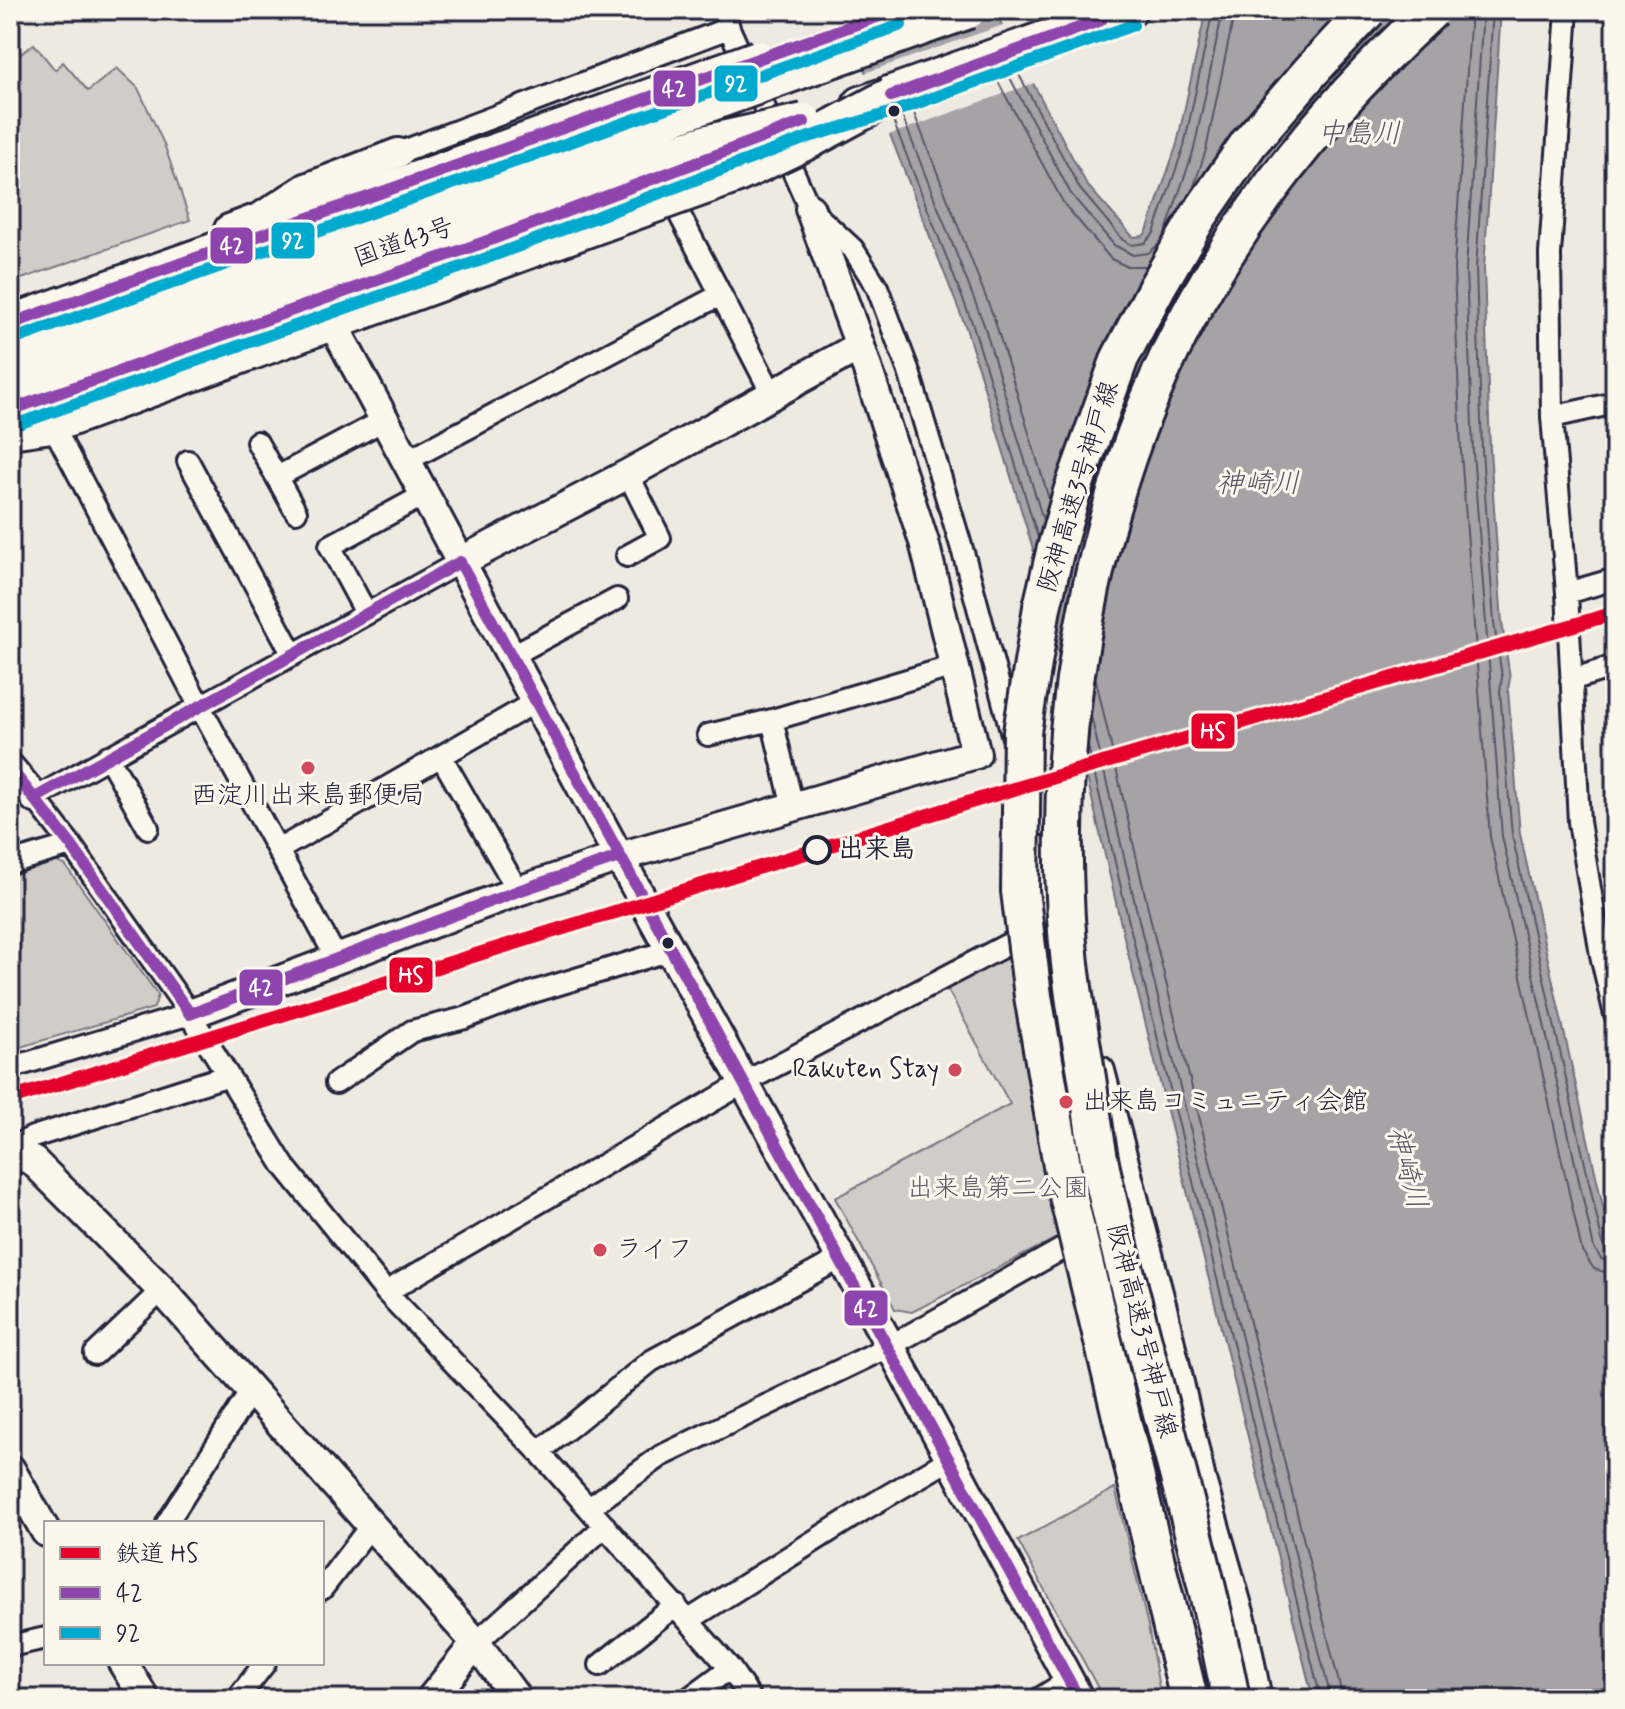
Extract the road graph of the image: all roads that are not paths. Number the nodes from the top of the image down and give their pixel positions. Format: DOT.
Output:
graph roads {
  1 [pos="896,10"];
  2 [pos="968,10"];
  3 [pos="1368,10"];
  4 [pos="1432,10"];
  5 [pos="1567,10"];
  6 [pos="1112,13"];
  7 [pos="727,19"];
  8 [pos="891,96"];
  9 [pos="804,122"];
  10 [pos="398,153"];
  11 [pos="652,197"];
  12 [pos="810,209"];
  13 [pos="720,295"];
  14 [pos="10,309"];
  15 [pos="332,322"];
  16 [pos="10,324"];
  17 [pos="860,346"];
  18 [pos="10,353"];
  19 [pos="10,382"];
  20 [pos="772,394"];
  21 [pos="1615,403"];
  22 [pos="10,410"];
  23 [pos="1552,417"];
  24 [pos="384,420"];
  25 [pos="52,424"];
  26 [pos="10,430"];
  27 [pos="257,442"];
  28 [pos="188,461"];
  29 [pos="406,461"];
  30 [pos="628,474"];
  31 [pos="277,477"];
  32 [pos="424,495"];
  33 [pos="296,512"];
  34 [pos="627,556"];
  35 [pos="460,562"];
  36 [pos="1615,579"];
  37 [pos="1567,593"];
  38 [pos="617,599"];
  39 [pos="366,613"];
  40 [pos="293,655"];
  41 [pos="511,656"];
  42 [pos="954,666"];
  43 [pos="1615,666"];
  44 [pos="1571,680"];
  45 [pos="535,702"];
  46 [pos="199,705"];
  47 [pos="772,720"];
  48 [pos="708,735"];
  49 [pos="108,756"];
  50 [pos="441,756"];
  51 [pos="10,768"];
  52 [pos="35,798"];
  53 [pos="793,807"];
  54 [pos="148,828"];
  55 [pos="71,845"];
  56 [pos="278,850"];
  57 [pos="1043,851"];
  58 [pos="619,857"];
  59 [pos="10,863"];
  60 [pos="518,891"];
  61 [pos="671,950"];
  62 [pos="338,961"];
  63 [pos="190,1014"];
  64 [pos="1615,1015"];
  65 [pos="10,1068"];
  66 [pos="226,1076"];
  67 [pos="745,1082"];
  68 [pos="336,1083"];
  69 [pos="10,1150"];
  70 [pos="1135,1208"];
  71 [pos="841,1258"];
  72 [pos="162,1290"];
  73 [pos="386,1292"];
  74 [pos="890,1346"];
  75 [pos="95,1354"];
  76 [pos="252,1389"];
  77 [pos="539,1452"];
  78 [pos="950,1459"];
  79 [pos="10,1469"];
  80 [pos="589,1508"];
  81 [pos="168,1521"];
  82 [pos="372,1524"];
  83 [pos="605,1526"];
  84 [pos="44,1528"];
  85 [pos="324,1586"];
  86 [pos="682,1613"];
  87 [pos="44,1638"];
  88 [pos="476,1643"];
  89 [pos="10,1646"];
  90 [pos="124,1665"];
  91 [pos="263,1665"];
  92 [pos="600,1665"];
  93 [pos="730,1668"];
  94 [pos="1074,1690"];
  95 [pos="145,1699"];
  96 [pos="237,1699"];
  97 [pos="431,1699"];
  98 [pos="517,1699"];
  99 [pos="688,1699"];
  100 [pos="751,1699"];
  101 [pos="1039,1699"];
  102 [pos="1189,1699"];
  103 [pos="1231,1699"];
  104 [pos="1257,1699"];
  1 -- 16 [label="highway, 国道43号, bridge"];
  2 -- 18 [label="highway, 国道43号, bridge"];
  3 -- 102 [label="highway, 阪神高速3号神戸線, bridge"];
  4 -- 103 [label="highway, 阪神高速3号神戸線, bridge"];
  5 -- 23 [label="street"];
  6 -- 8 [label="highway, 国道43号"];
  7 -- 10 [label="street"];
  7 -- 12 [label="street"];
  8 -- 9 [label="highway, 国道43号, bridge"];
  8 -- 11 [label="highway, bridge"];
  9 -- 11 [label="highway, 国道43号, bridge"];
  9 -- 19 [label="highway, 国道43号, bridge"];
  10 -- 14 [label="street"];
  11 -- 13 [label="street"];
  11 -- 15 [label="highway"];
  11 -- 22 [label="highway, 国道43号"];
  12 -- 17 [label="street"];
  12 -- 57 [label="street"];
  13 -- 20 [label="street"];
  13 -- 29 [label="street"];
  15 -- 24 [label="street"];
  15 -- 25 [label="highway"];
  17 -- 20 [label="street"];
  17 -- 42 [label="street"];
  20 -- 30 [label="street"];
  21 -- 23 [label="street"];
  23 -- 37 [label="street"];
  24 -- 29 [label="street"];
  24 -- 31 [label="street"];
  25 -- 26 [label="highway"];
  25 -- 46 [label="street"];
  27 -- 31 [label="street"];
  28 -- 40 [label="street"];
  29 -- 32 [label="street"];
  30 -- 34 [label="street"];
  30 -- 35 [label="street"];
  31 -- 33 [label="street"];
  32 -- 35 [label="street"];
  32 -- 39 [label="street"];
  35 -- 39 [label="street"];
  35 -- 41 [label="street"];
  36 -- 37 [label="street"];
  37 -- 44 [label="street"];
  38 -- 41 [label="street"];
  39 -- 40 [label="street"];
  40 -- 46 [label="street"];
  41 -- 45 [label="street"];
  42 -- 47 [label="street"];
  42 -- 53 [label="street"];
  43 -- 44 [label="street"];
  44 -- 64 [label="street"];
  45 -- 50 [label="street"];
  45 -- 58 [label="street"];
  46 -- 49 [label="street"];
  46 -- 56 [label="street"];
  47 -- 48 [label="street"];
  47 -- 53 [label="street"];
  49 -- 52 [label="street"];
  49 -- 54 [label="street"];
  50 -- 56 [label="street"];
  50 -- 60 [label="street"];
  51 -- 52 [label="street"];
  52 -- 55 [label="street"];
  53 -- 58 [label="street"];
  55 -- 59 [label="street"];
  55 -- 63 [label="street"];
  56 -- 62 [label="street"];
  57 -- 67 [label="street"];
  57 -- 70 [label="street"];
  58 -- 60 [label="street"];
  58 -- 61 [label="street"];
  60 -- 62 [label="street"];
  61 -- 67 [label="street"];
  61 -- 68 [label="street"];
  62 -- 63 [label="street"];
  63 -- 65 [label="street"];
  63 -- 66 [label="street"];
  66 -- 69 [label="street"];
  66 -- 73 [label="street"];
  67 -- 71 [label="street"];
  67 -- 73 [label="street"];
  69 -- 72 [label="street"];
  70 -- 74 [label="street"];
  70 -- 104 [label="street"];
  71 -- 74 [label="street"];
  71 -- 77 [label="street"];
  72 -- 75 [label="street"];
  72 -- 76 [label="street"];
  73 -- 77 [label="street"];
  74 -- 78 [label="street"];
  74 -- 80 [label="street"];
  76 -- 81 [label="street"];
  76 -- 82 [label="street"];
  77 -- 80 [label="street"];
  78 -- 86 [label="street"];
  78 -- 94 [label="street"];
  79 -- 84 [label="street"];
  80 -- 83 [label="street"];
  82 -- 85 [label="street"];
  82 -- 88 [label="street"];
  83 -- 86 [label="street"];
  83 -- 88 [label="street"];
  86 -- 92 [label="street"];
  86 -- 93 [label="street"];
  87 -- 89 [label="street"];
  88 -- 97 [label="street"];
  88 -- 98 [label="street"];
  90 -- 95 [label="street"];
  91 -- 96 [label="street"];
  93 -- 99 [label="street"];
  93 -- 100 [label="street"];
  94 -- 101 [label="street"];
}
